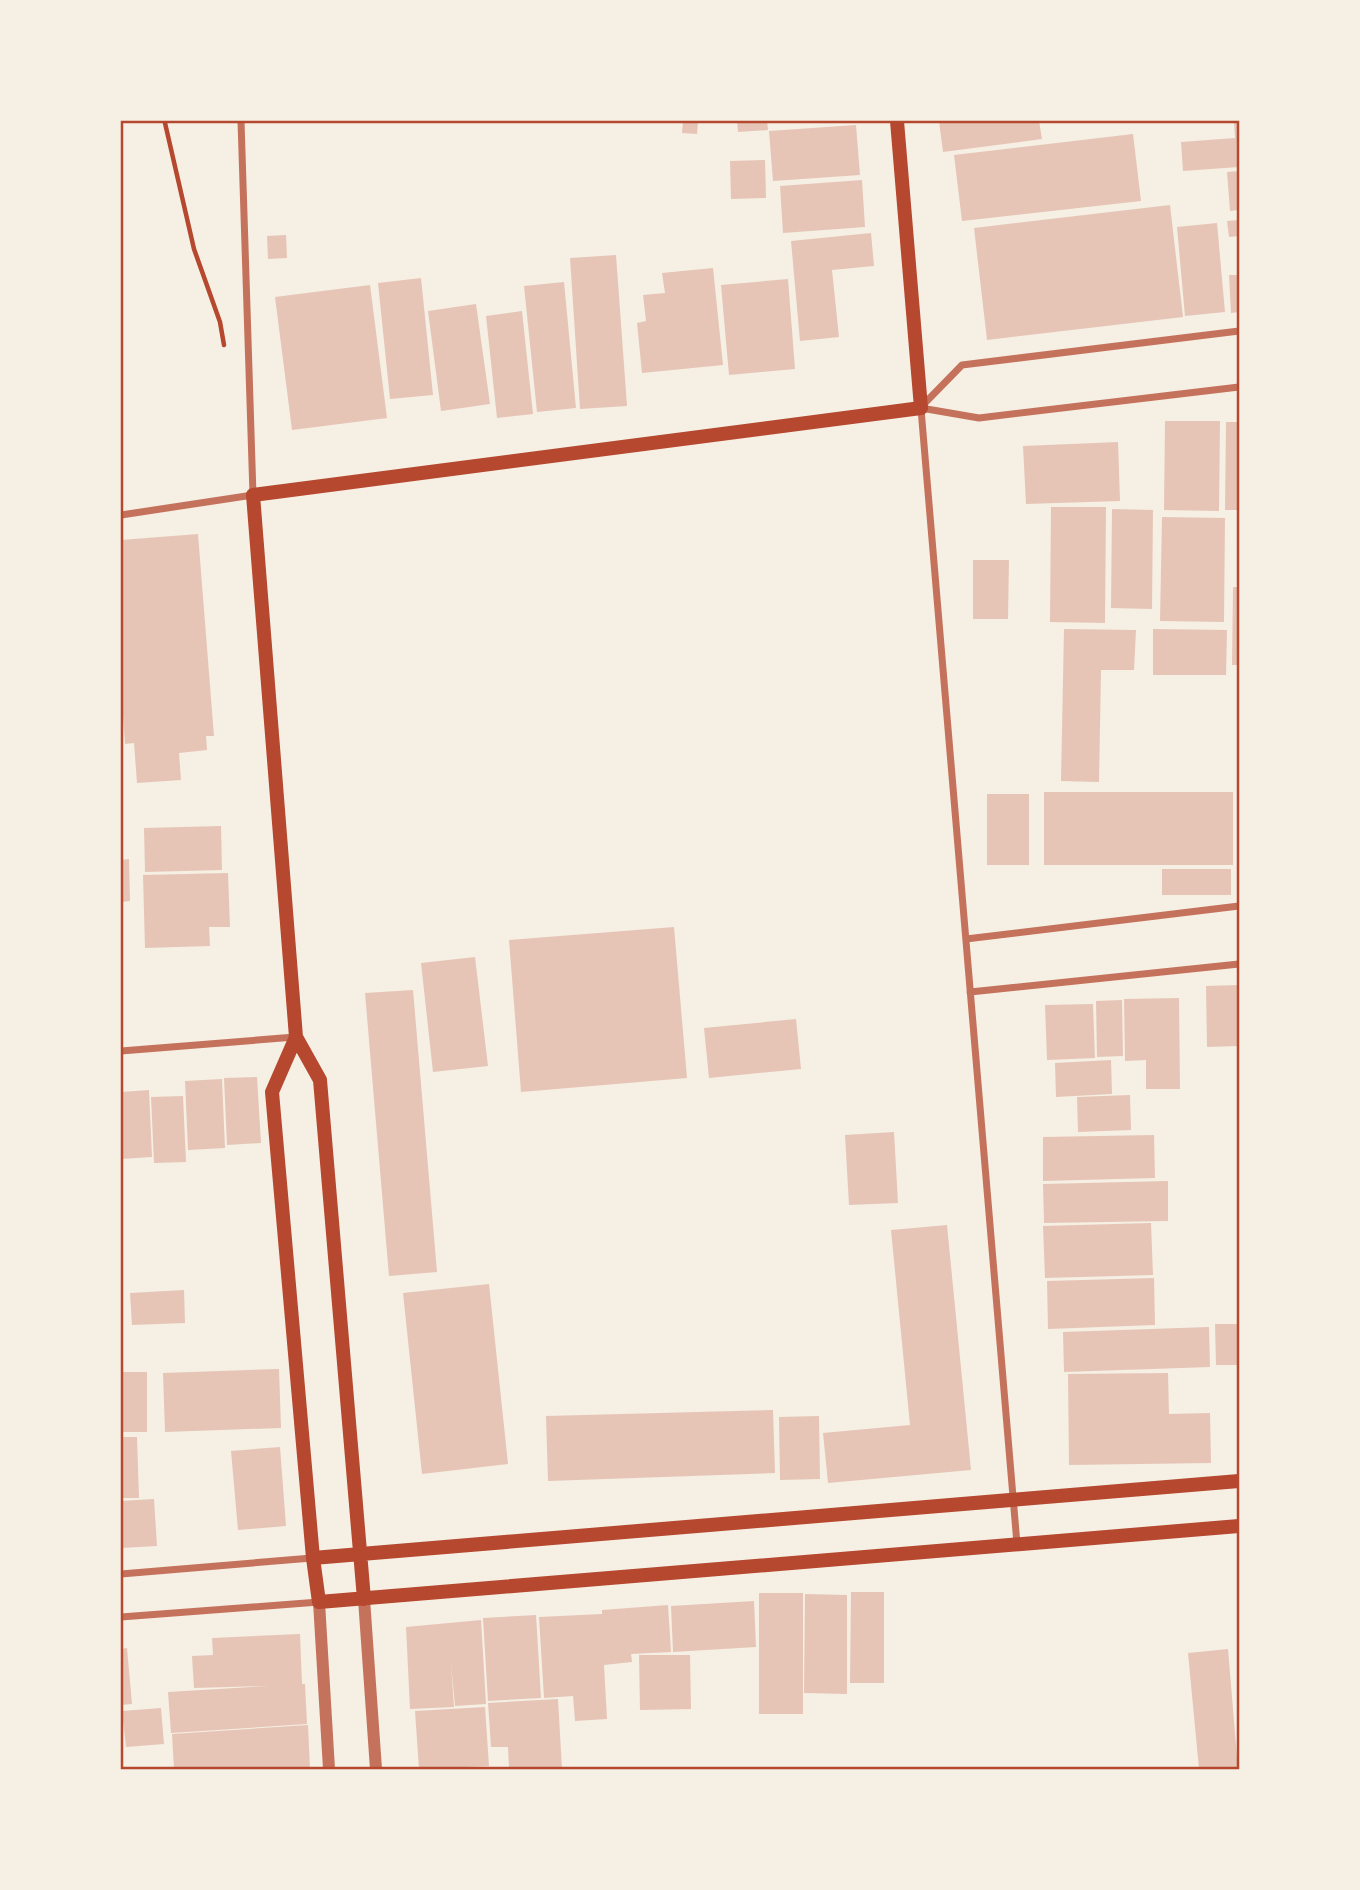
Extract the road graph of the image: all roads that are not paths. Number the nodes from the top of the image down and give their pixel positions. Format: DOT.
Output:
graph roads {
  1 [pos="242,121"];
  2 [pos="897,121"];
  3 [pos="1239,331"];
  4 [pos="1239,387"];
  5 [pos="921,408"];
  6 [pos="253,495"];
  7 [pos="121,515"];
  8 [pos="1239,906"];
  9 [pos="966,939"];
  10 [pos="1239,964"];
  11 [pos="971,992"];
  12 [pos="296,1037"];
  13 [pos="121,1051"];
  14 [pos="1239,1481"];
  15 [pos="1013,1500"];
  16 [pos="1239,1526"];
  17 [pos="1017,1544"];
  18 [pos="359,1555"];
  19 [pos="313,1558"];
  20 [pos="121,1574"];
  21 [pos="364,1599"];
  22 [pos="319,1602"];
  23 [pos="121,1617"];
  24 [pos="329,1769"];
  25 [pos="376,1769"];
  1 -- 6 [label="street"];
  2 -- 5 [label="main road"];
  3 -- 5 [label="street"];
  4 -- 5 [label="street"];
  5 -- 6 [label="main road"];
  5 -- 9 [label="street"];
  6 -- 7 [label="street"];
  6 -- 12 [label="main road"];
  8 -- 9 [label="street"];
  9 -- 11 [label="street"];
  10 -- 11 [label="street"];
  11 -- 15 [label="street"];
  12 -- 13 [label="street"];
  12 -- 18 [label="main road"];
  12 -- 19 [label="main road"];
  14 -- 15 [label="main road"];
  15 -- 17 [label="street"];
  15 -- 18 [label="main road"];
  16 -- 17 [label="main road"];
  17 -- 21 [label="main road"];
  18 -- 19 [label="main road"];
  18 -- 21 [label="main road"];
  19 -- 20 [label="street"];
  19 -- 22 [label="main road"];
  21 -- 22 [label="main road"];
  21 -- 25 [label="street"];
  22 -- 23 [label="street"];
  22 -- 24 [label="street"];
}
